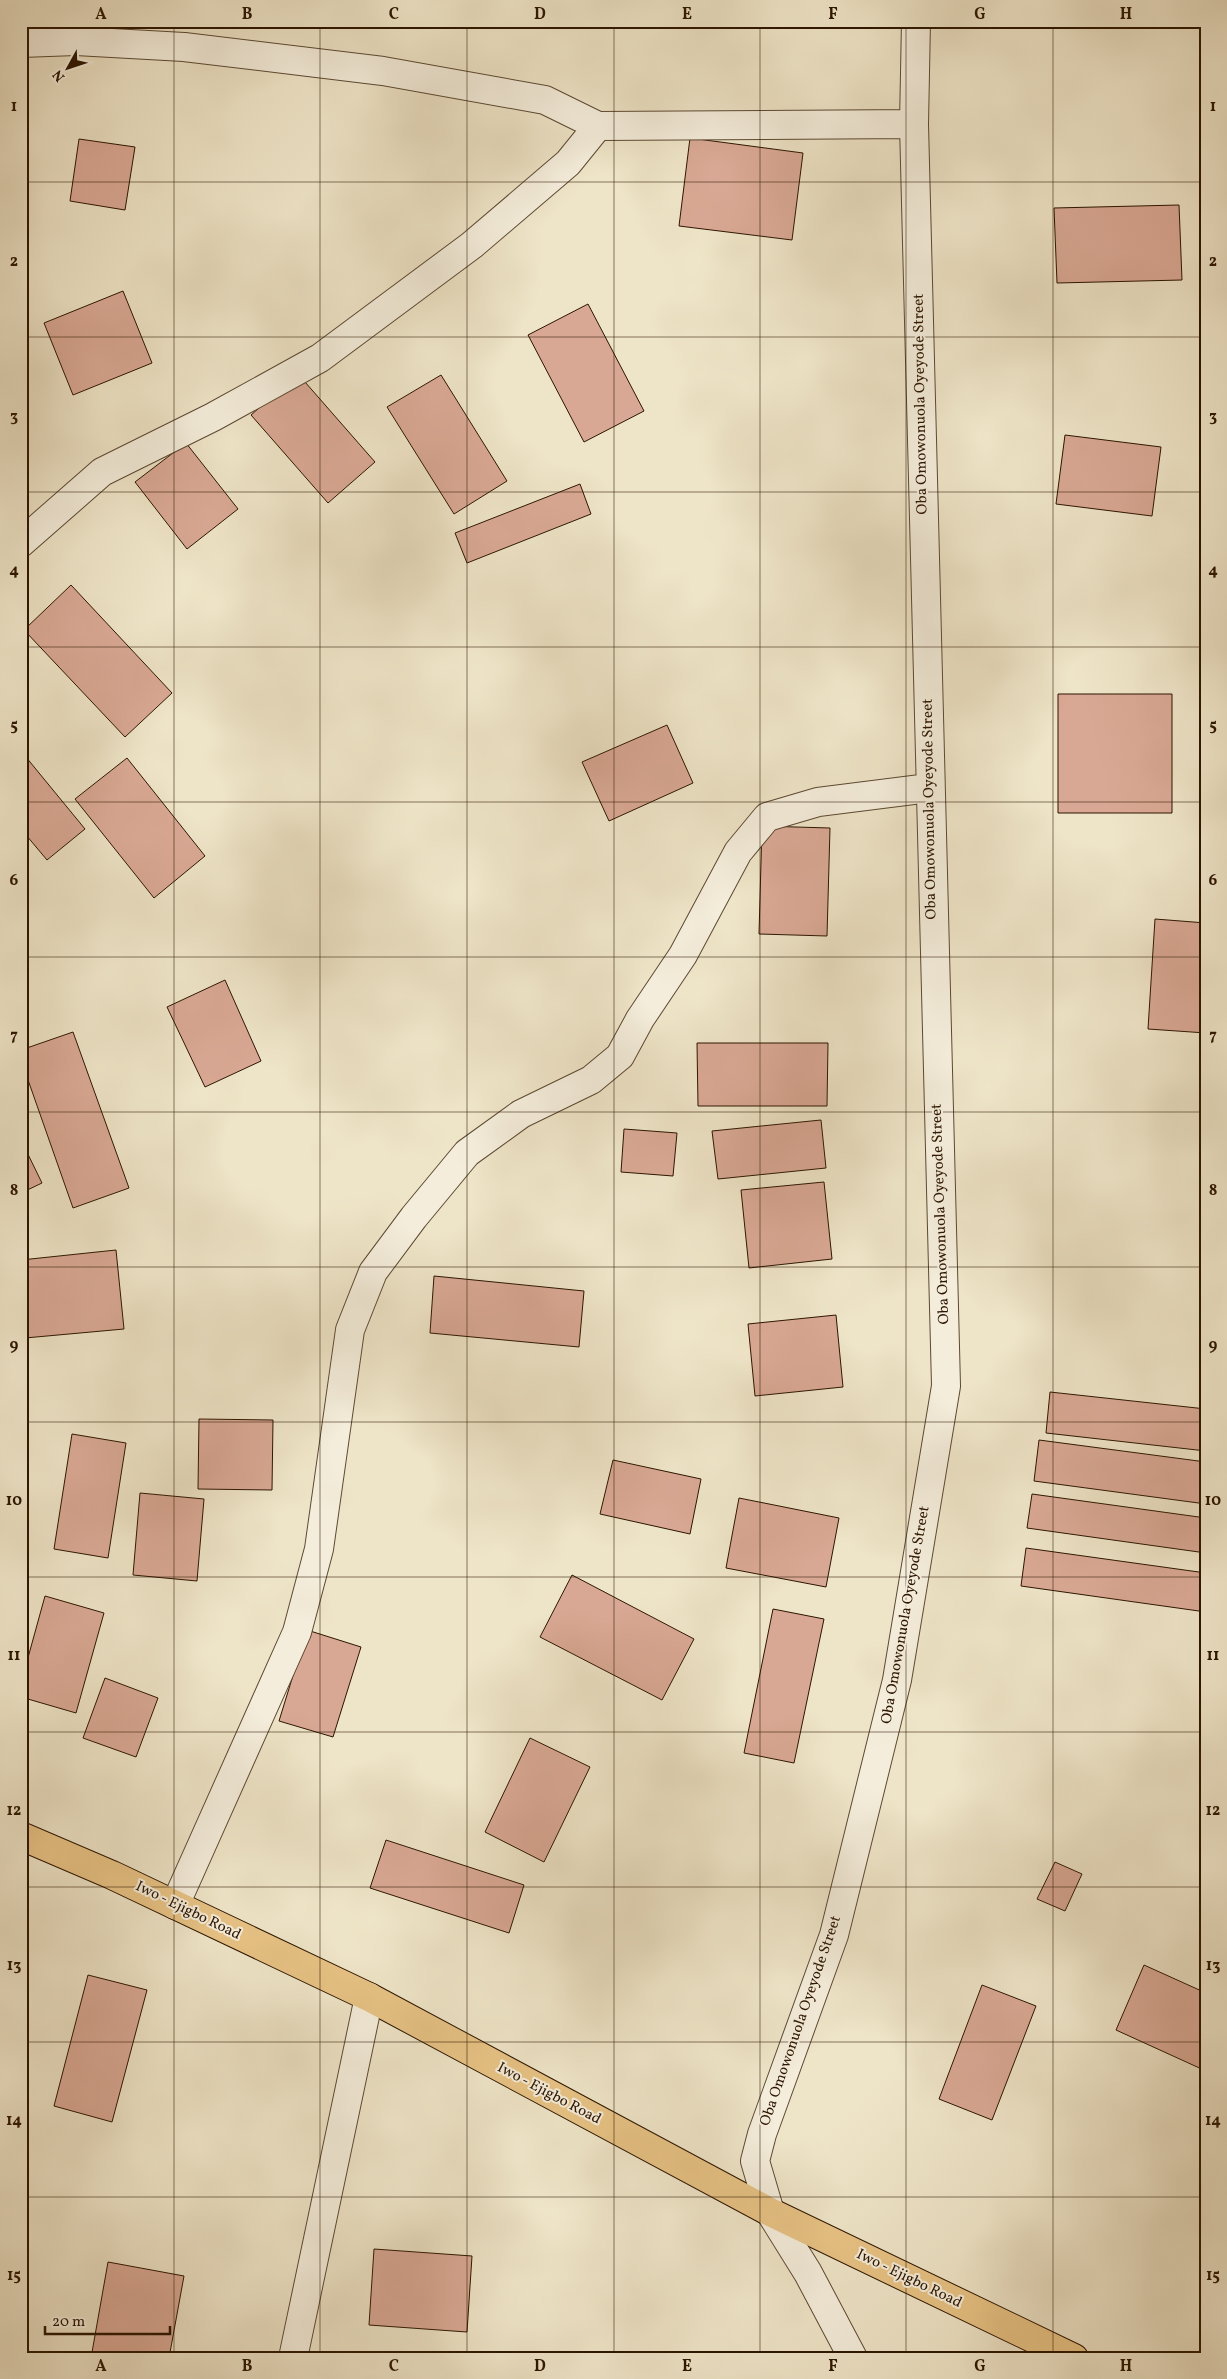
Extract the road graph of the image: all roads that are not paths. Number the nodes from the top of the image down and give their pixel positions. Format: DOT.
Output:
graph roads {
  1 [pos="916,21"];
  2 [pos="21,43"];
  3 [pos="914,124"];
  4 [pos="598,126"];
  5 [pos="21,543"];
  6 [pos="930,788"];
  7 [pos="21,1836"];
  8 [pos="174,1905"];
  9 [pos="369,1997"];
  10 [pos="770,2212"];
  11 [pos="293,2358"];
  12 [pos="852,2358"];
  13 [pos="1074,2358"];
  1 -- 3 [label="street, Oba Omowonuola Oyeyode Street"];
  2 -- 4 [label="street"];
  3 -- 4 [label="street"];
  3 -- 6 [label="street, Oba Omowonuola Oyeyode Street"];
  4 -- 5 [label="street"];
  6 -- 8 [label="street"];
  6 -- 10 [label="street, Oba Omowonuola Oyeyode Street"];
  7 -- 8 [label="main road, Iwo - Ejigbo Road"];
  8 -- 9 [label="main road, Iwo - Ejigbo Road"];
  9 -- 10 [label="main road, Iwo - Ejigbo Road"];
  9 -- 11 [label="street"];
  10 -- 12 [label="street, Oba Omowonuola Oyeyode Street"];
  10 -- 13 [label="main road, Iwo - Ejigbo Road"];
}
